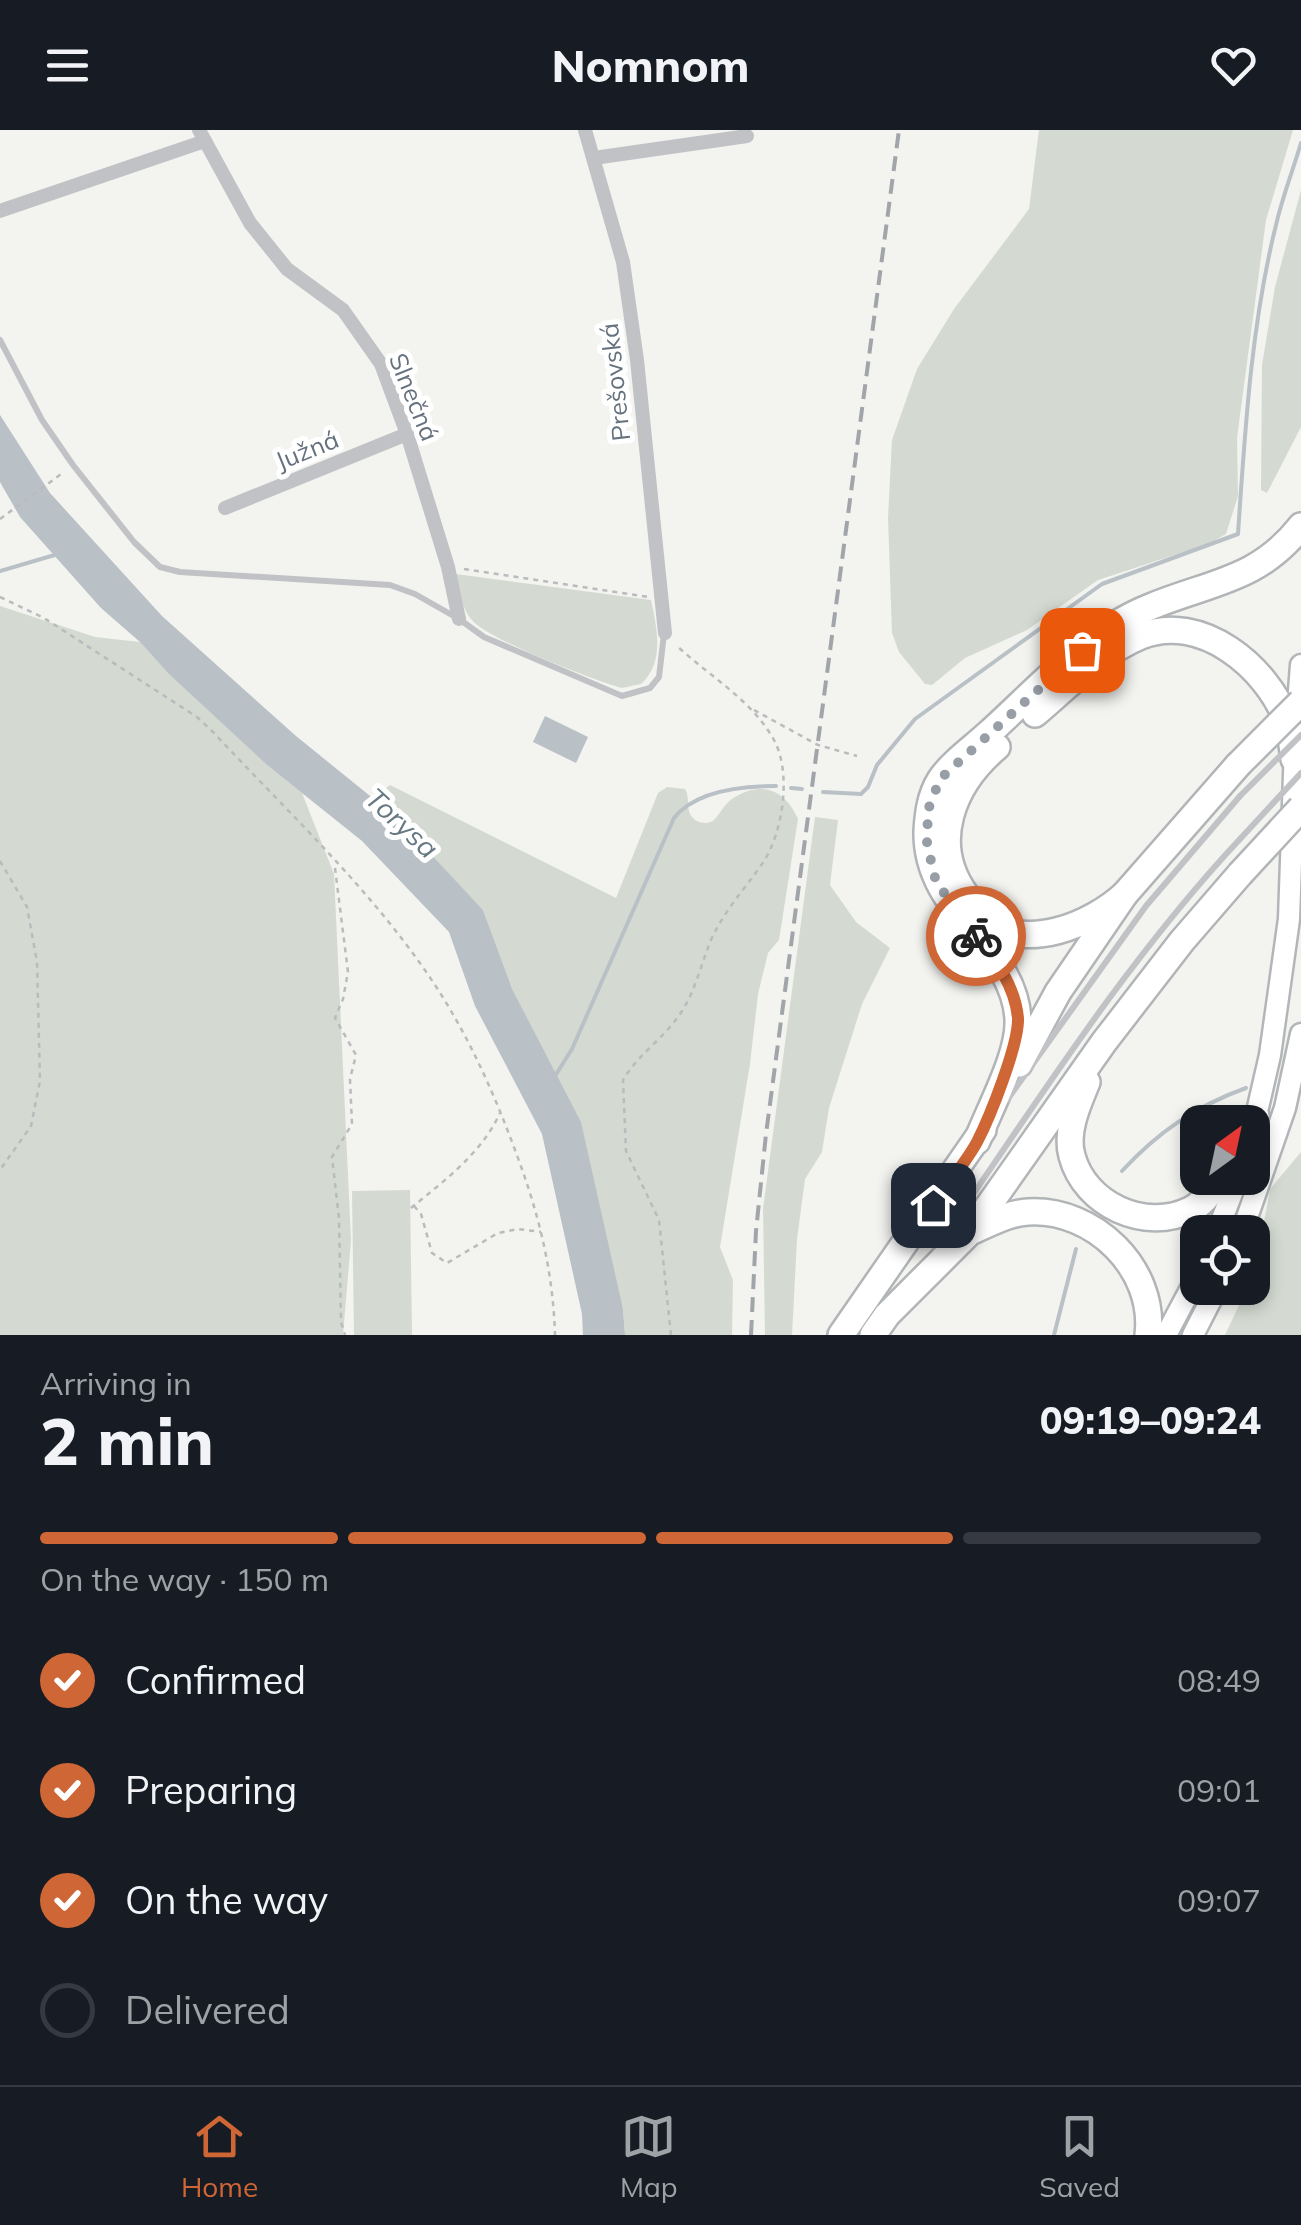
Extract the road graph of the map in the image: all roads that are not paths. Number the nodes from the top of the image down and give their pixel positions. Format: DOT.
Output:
graph roads {
  1 [pos="585,130"];
  2 [pos="202,136"];
  3 [pos="747,136"];
  4 [pos="594,158"];
  5 [pos="0,211"];
  6 [pos="0,340"];
  7 [pos="407,434"];
  8 [pos="225,508"];
  9 [pos="1301,526"];
  10 [pos="459,619"];
  11 [pos="664,633"];
  12 [pos="1301,665"];
  13 [pos="1301,702"];
  14 [pos="1299,756"];
  15 [pos="1301,808"];
  16 [pos="1125,894"];
  17 [pos="1104,1042"];
  18 [pos="1300,1042"];
  19 [pos="1301,1075"];
  20 [pos="1258,1105"];
  21 [pos="1285,1108"];
  22 [pos="977,1141"];
  23 [pos="1208,1195"];
  24 [pos="1248,1215"];
  25 [pos="970,1232"];
  26 [pos="1182,1305"];
  27 [pos="1207,1305"];
  28 [pos="880,1325"];
  29 [pos="841,1335"];
  30 [pos="1148,1335"];
  31 [pos="1166,1335"];
  32 [pos="1192,1335"];
  1 -- 4 [label="street, Prešovská"];
  2 -- 5 [label="street"];
  2 -- 7 [label="street, Slnečná"];
  3 -- 4 [label="street"];
  4 -- 11 [label="street, Prešovská"];
  6 -- 10 [label="lane"];
  7 -- 8 [label="street, Južná"];
  7 -- 10 [label="street, Slnečná"];
  9 -- 22 [label="highway"];
  10 -- 11 [label="lane"];
  12 -- 14 [label="main road"];
  13 -- 16 [label="highway, bridge"];
  14 -- 16 [label="highway"];
  14 -- 20 [label="main road"];
  14 -- 22 [label="lane, bridge"];
  14 -- 28 [label="lane, bridge"];
  15 -- 17 [label="highway, bridge"];
  16 -- 22 [label="highway"];
  17 -- 23 [label="highway"];
  17 -- 25 [label="highway"];
  18 -- 21 [label="main road"];
  19 -- 21 [label="lane"];
  21 -- 24 [label="main road"];
  22 -- 29 [label="highway"];
  25 -- 28 [label="highway"];
  25 -- 30 [label="highway"];
  26 -- 31 [label="main road"];
  27 -- 32 [label="main road"];
}
